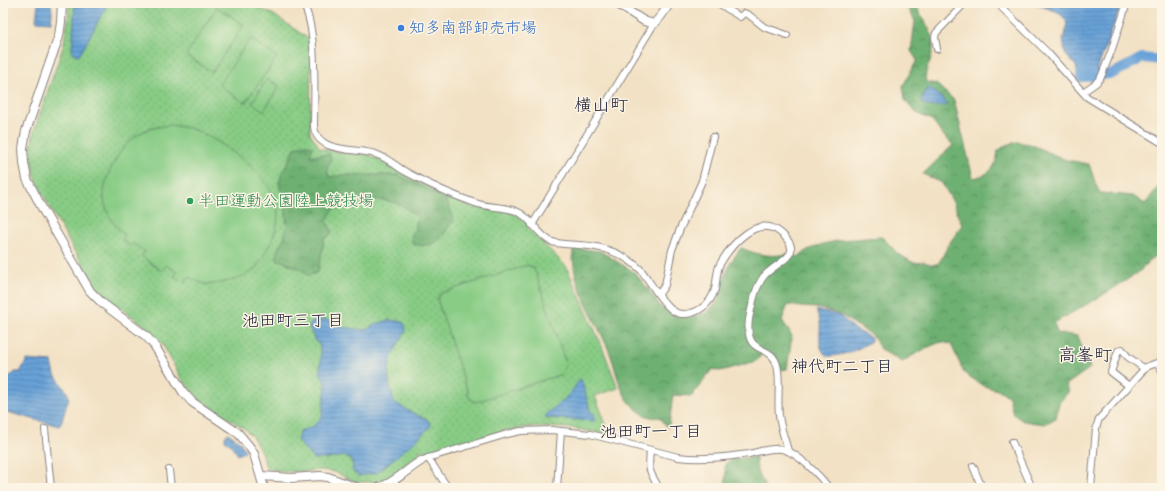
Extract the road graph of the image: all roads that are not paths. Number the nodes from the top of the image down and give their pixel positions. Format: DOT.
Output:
graph roads {
  1 [pos="62,3"];
  2 [pos="302,3"];
  3 [pos="616,3"];
  4 [pos="670,3"];
  5 [pos="718,3"];
  6 [pos="965,3"];
  7 [pos="997,3"];
  8 [pos="1127,3"];
  9 [pos="654,24"];
  10 [pos="787,35"];
  11 [pos="937,49"];
  12 [pos="1083,92"];
  13 [pos="713,137"];
  14 [pos="1162,143"];
  15 [pos="532,225"];
  16 [pos="659,294"];
  17 [pos="1160,362"];
  18 [pos="1145,370"];
  19 [pos="1162,371"];
  20 [pos="1129,386"];
  21 [pos="45,429"];
  22 [pos="561,431"];
  23 [pos="1012,442"];
  24 [pos="650,450"];
  25 [pos="788,451"];
  26 [pos="424,460"];
  27 [pos="973,466"];
  28 [pos="169,470"];
  29 [pos="261,476"];
  30 [pos="51,488"];
  31 [pos="171,488"];
  32 [pos="264,488"];
  33 [pos="357,488"];
  34 [pos="378,488"];
  35 [pos="448,488"];
  36 [pos="557,488"];
  37 [pos="659,488"];
  38 [pos="829,488"];
  39 [pos="982,488"];
  40 [pos="1032,488"];
  41 [pos="1091,488"];
  1 -- 29 [label="street"];
  2 -- 15 [label="street"];
  3 -- 9 [label="street"];
  4 -- 9 [label="street"];
  5 -- 10 [label="street"];
  6 -- 11 [label="street"];
  7 -- 12 [label="street"];
  8 -- 12 [label="street"];
  9 -- 15 [label="street"];
  12 -- 14 [label="street"];
  13 -- 16 [label="street"];
  15 -- 16 [label="street"];
  16 -- 25 [label="street"];
  17 -- 18 [label="street"];
  17 -- 19 [label="street"];
  18 -- 20 [label="street"];
  18 -- 20 [label="street"];
  20 -- 41 [label="street"];
  21 -- 30 [label="street"];
  22 -- 24 [label="street"];
  22 -- 26 [label="street"];
  22 -- 36 [label="street"];
  23 -- 40 [label="street"];
  24 -- 25 [label="street"];
  24 -- 37 [label="street"];
  25 -- 38 [label="street"];
  26 -- 34 [label="street"];
  26 -- 35 [label="street"];
  27 -- 39 [label="street"];
  28 -- 31 [label="street"];
  29 -- 32 [label="street"];
  29 -- 33 [label="street"];
}
